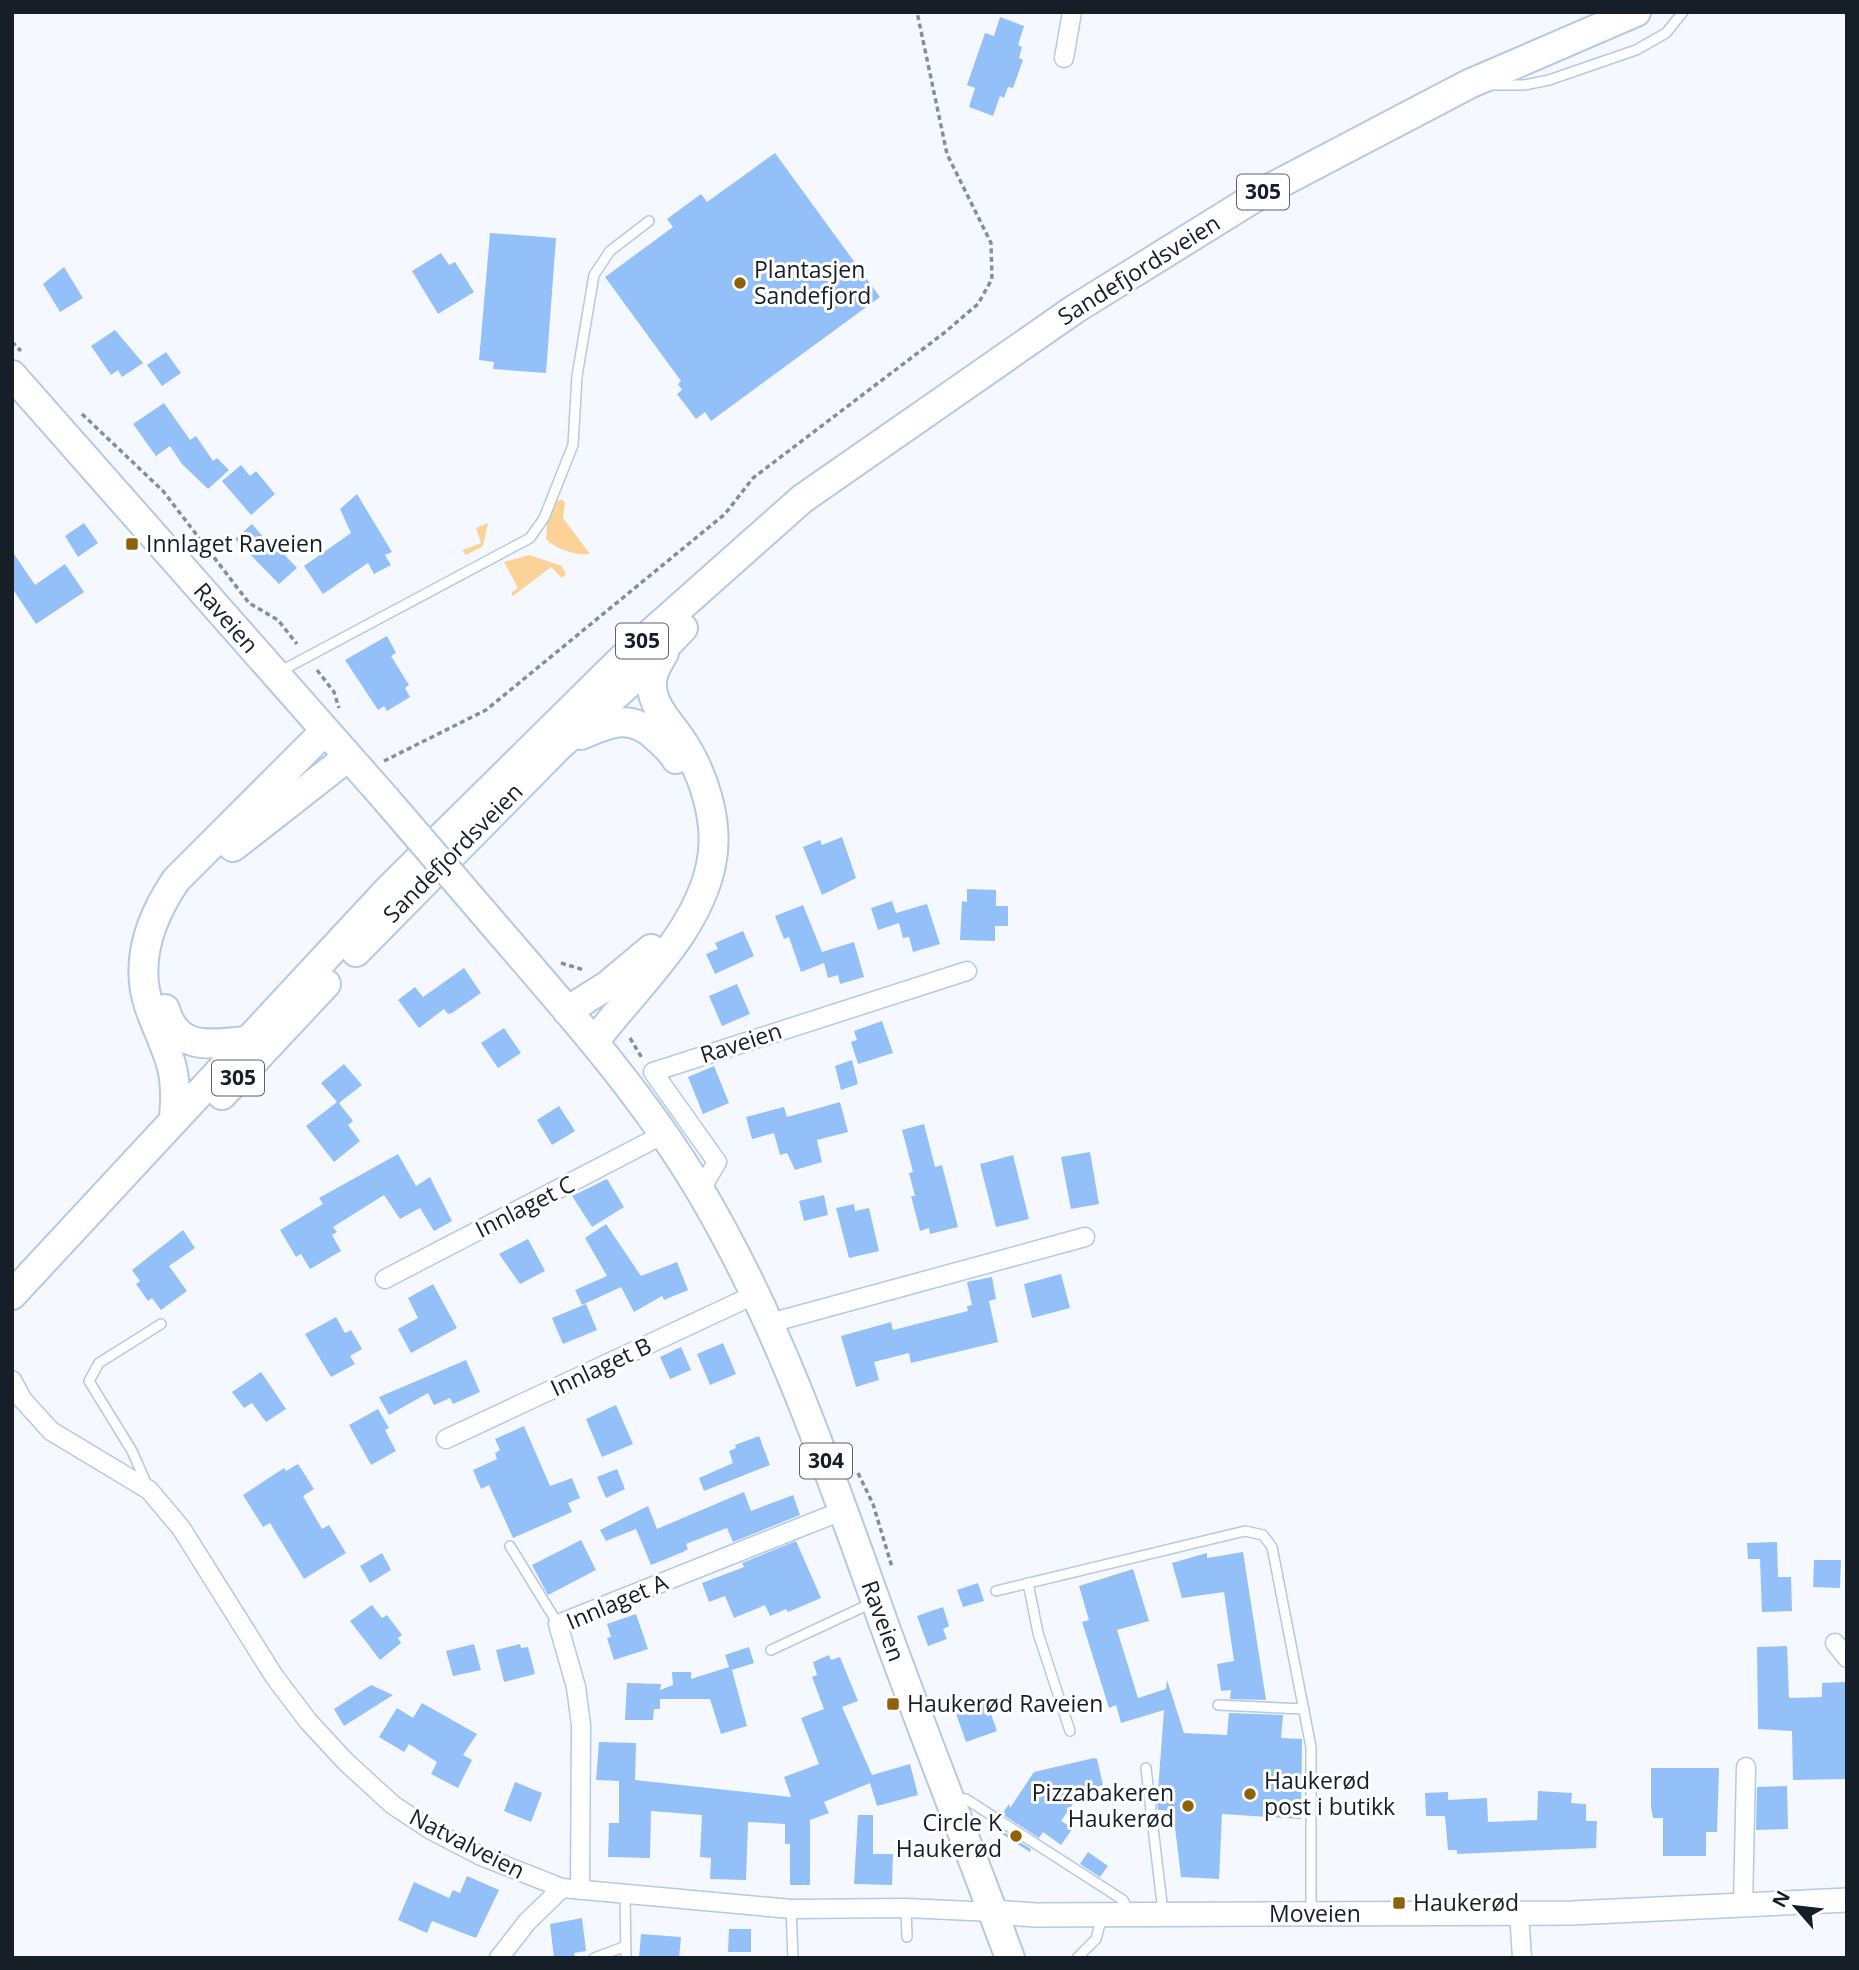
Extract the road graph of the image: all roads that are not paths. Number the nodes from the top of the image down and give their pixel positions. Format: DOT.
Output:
graph roads {
  1 [pos="1072,12"];
  2 [pos="1636,12"];
  3 [pos="1684,12"];
  4 [pos="1064,58"];
  5 [pos="1469,84"];
  6 [pos="649,221"];
  7 [pos="17,363"];
  8 [pos="919,420"];
  9 [pos="674,636"];
  10 [pos="274,674"];
  11 [pos="332,721"];
  12 [pos="559,746"];
  13 [pos="348,757"];
  14 [pos="967,971"];
  15 [pos="567,1011"];
  16 [pos="246,1041"];
  17 [pos="594,1042"];
  18 [pos="174,1118"];
  19 [pos="664,1134"];
  20 [pos="700,1191"];
  21 [pos="1085,1237"];
  22 [pos="385,1279"];
  23 [pos="757,1294"];
  24 [pos="12,1295"];
  25 [pos="12,1312"];
  26 [pos="770,1323"];
  27 [pos="161,1324"];
  28 [pos="12,1380"];
  29 [pos="446,1439"];
  30 [pos="149,1490"];
  31 [pos="844,1510"];
  32 [pos="510,1546"];
  33 [pos="1028,1583"];
  34 [pos="996,1591"];
  35 [pos="876,1602"];
  36 [pos="558,1624"];
  37 [pos="1835,1643"];
  38 [pos="771,1650"];
  39 [pos="1847,1658"];
  40 [pos="1218,1705"];
  41 [pos="1304,1709"];
  42 [pos="1069,1731"];
  43 [pos="1746,1767"];
  44 [pos="1146,1768"];
  45 [pos="947,1797"];
  46 [pos="571,1889"];
  47 [pos="625,1896"];
  48 [pos="1847,1900"];
  49 [pos="1743,1906"];
  50 [pos="906,1908"];
  51 [pos="791,1909"];
  52 [pos="993,1912"];
  53 [pos="1519,1913"];
  54 [pos="1102,1914"];
  55 [pos="1129,1914"];
  56 [pos="1163,1914"];
  57 [pos="1311,1915"];
  58 [pos="907,1937"];
  59 [pos="626,1946"];
  60 [pos="499,1958"];
  61 [pos="594,1958"];
  62 [pos="626,1958"];
  63 [pos="793,1958"];
  64 [pos="1010,1958"];
  65 [pos="1077,1958"];
  66 [pos="1522,1958"];
  1 -- 4 [label="street"];
  2 -- 5 [label="main road, Sandefjordsveien / 305"];
  3 -- 5 [label="lane"];
  5 -- 8 [label="main road, Sandefjordsveien / 305"];
  6 -- 10 [label="lane"];
  7 -- 10 [label="main road, Raveien"];
  8 -- 9 [label="main road, Sandefjordsveien / 305"];
  8 -- 16 [label="main road, Sandefjordsveien / 305"];
  9 -- 12 [label="main road, Sandefjordsveien / 305"];
  9 -- 17 [label="main road, 305"];
  10 -- 11 [label="main road, Raveien"];
  11 -- 13 [label="main road, Raveien"];
  11 -- 18 [label="main road"];
  12 -- 15 [label="main road, 305"];
  12 -- 25 [label="main road, Sandefjordsveien / 305"];
  13 -- 15 [label="main road, Raveien, bridge"];
  13 -- 16 [label="main road, 305"];
  14 -- 20 [label="street, Raveien"];
  15 -- 17 [label="main road, Raveien"];
  16 -- 18 [label="main road, Sandefjordsveien / 305"];
  17 -- 19 [label="main road, Raveien / 304"];
  18 -- 24 [label="main road, Sandefjordsveien / 305"];
  19 -- 20 [label="main road, Raveien / 304"];
  19 -- 22 [label="street, Innlaget C"];
  20 -- 23 [label="main road, Raveien / 304"];
  21 -- 26 [label="street"];
  23 -- 26 [label="main road, Raveien / 304"];
  23 -- 29 [label="street, Innlaget B"];
  26 -- 31 [label="main road, Raveien / 304"];
  27 -- 30 [label="lane"];
  28 -- 30 [label="street, Natvalveien"];
  30 -- 46 [label="street, Natvalveien"];
  31 -- 35 [label="main road, Raveien / 304"];
  31 -- 36 [label="street, Innlaget A"];
  32 -- 36 [label="lane"];
  33 -- 34 [label="lane"];
  33 -- 41 [label="lane"];
  33 -- 42 [label="lane"];
  35 -- 38 [label="lane"];
  35 -- 45 [label="main road, Raveien / 304"];
  36 -- 46 [label="street, Innlaget A"];
  37 -- 39 [label="street"];
  40 -- 41 [label="lane"];
  41 -- 57 [label="lane"];
  43 -- 49 [label="street"];
  44 -- 56 [label="lane"];
  45 -- 52 [label="main road, Raveien / 304"];
  45 -- 55 [label="lane"];
  46 -- 47 [label="street, Natvalveien"];
  46 -- 60 [label="street"];
  47 -- 51 [label="street, Natvalveien"];
  47 -- 59 [label="lane"];
  48 -- 49 [label="street, Moveien"];
  49 -- 53 [label="street, Moveien"];
  50 -- 51 [label="street, Natvalveien"];
  50 -- 52 [label="street, Natvalveien"];
  50 -- 58 [label="lane"];
  51 -- 63 [label="lane"];
  52 -- 54 [label="street, Moveien"];
  52 -- 64 [label="main road, Raveien / 304"];
  53 -- 57 [label="street, Moveien"];
  53 -- 66 [label="street"];
  54 -- 55 [label="street, Moveien"];
  54 -- 65 [label="lane"];
  55 -- 56 [label="street, Moveien"];
  56 -- 57 [label="street, Moveien"];
  59 -- 61 [label="lane"];
  59 -- 62 [label="lane"];
}
